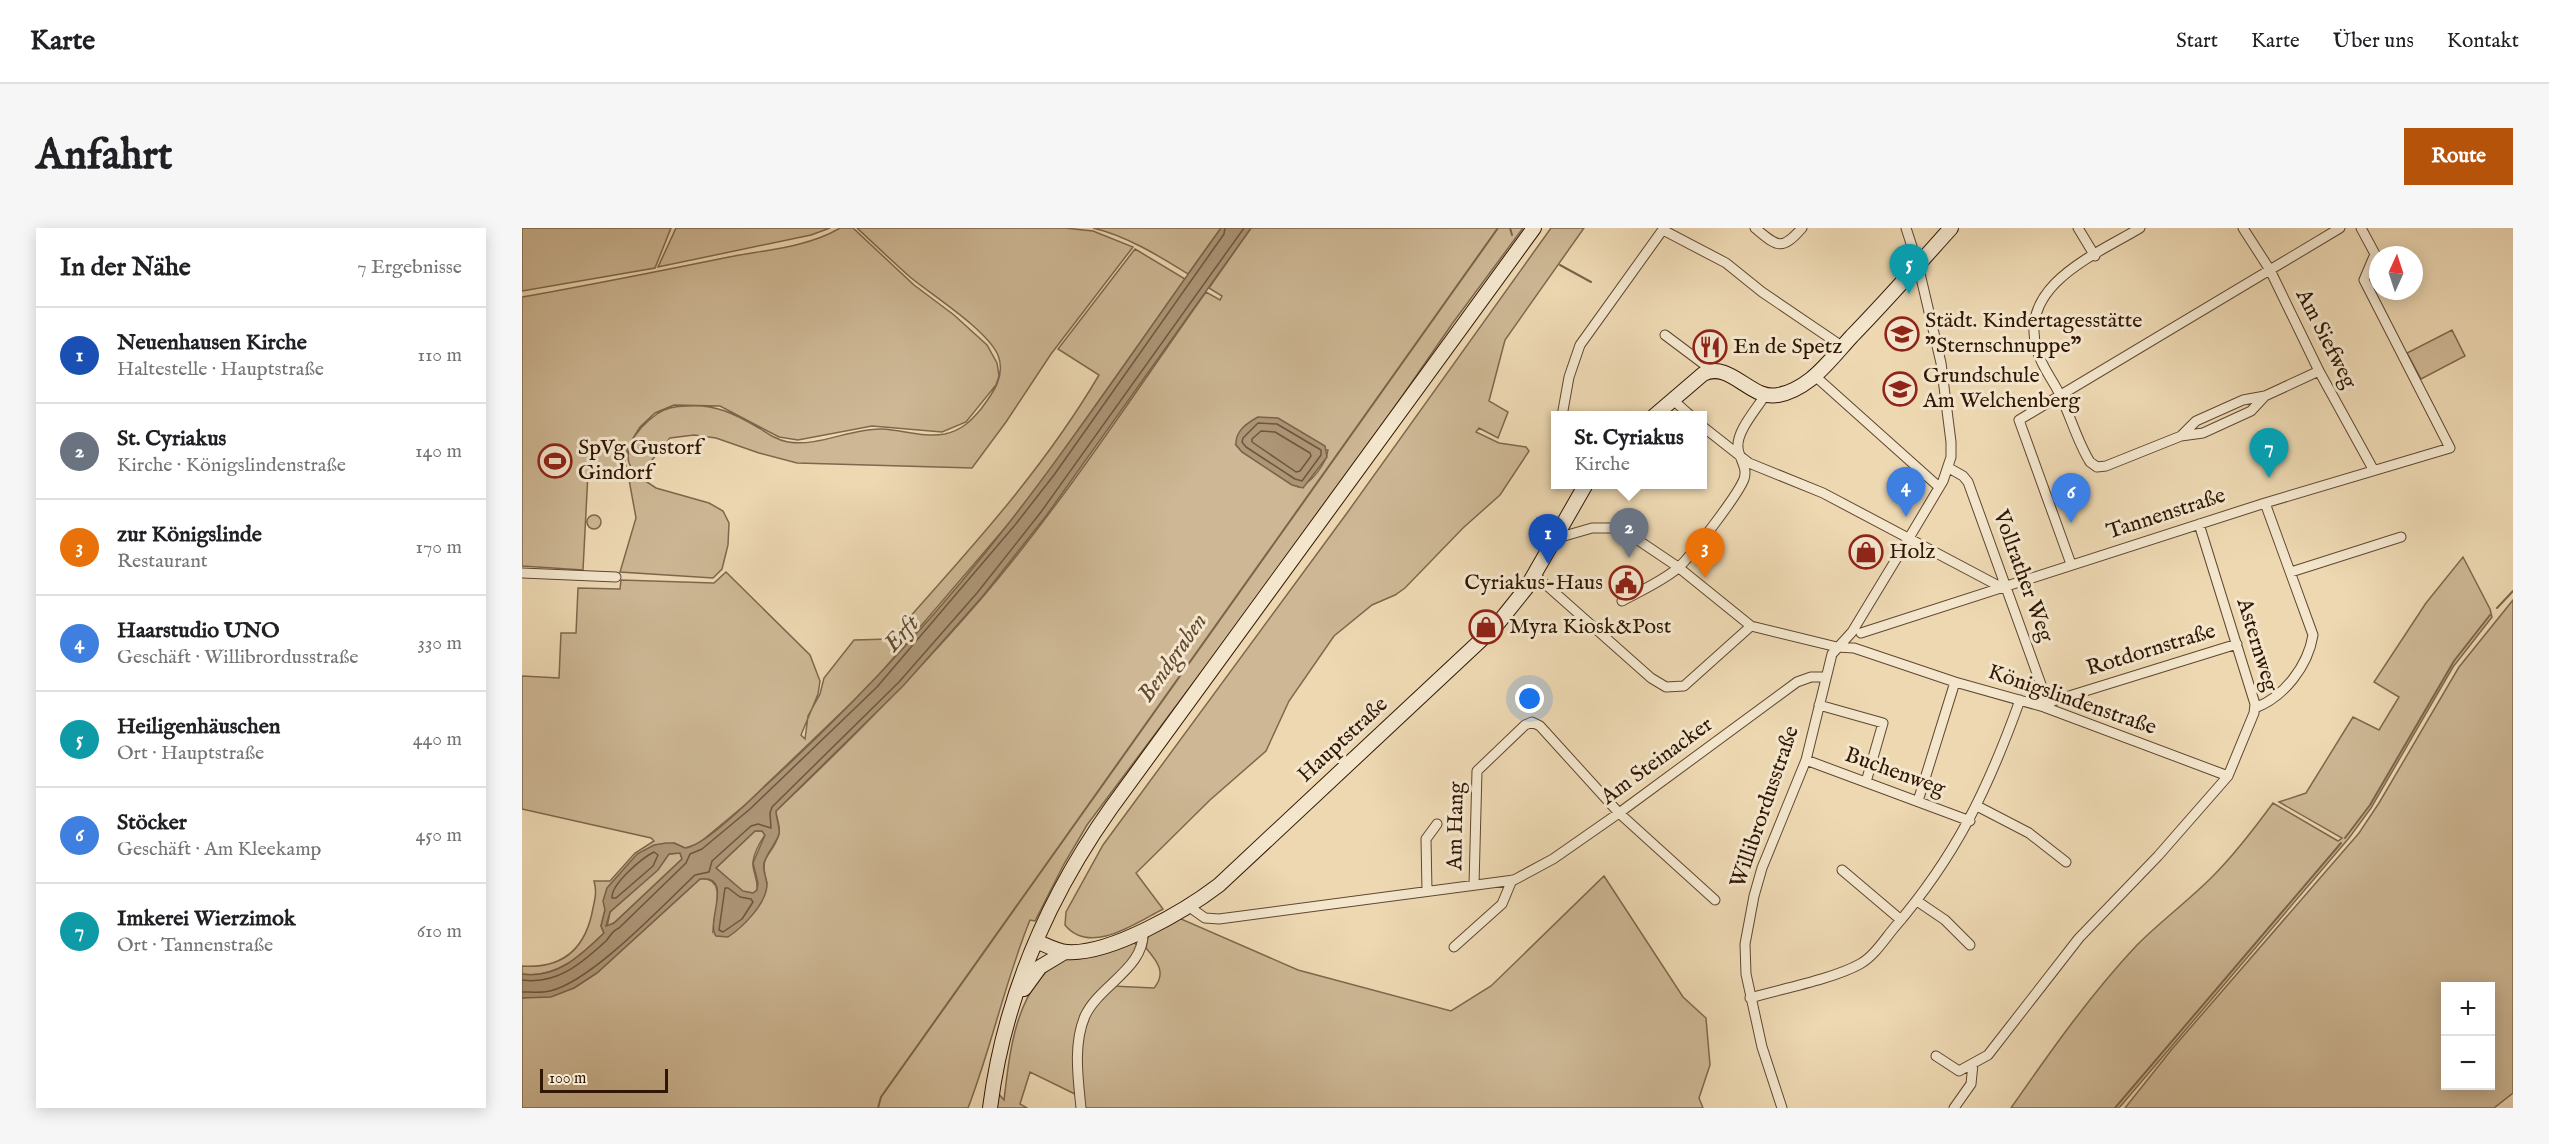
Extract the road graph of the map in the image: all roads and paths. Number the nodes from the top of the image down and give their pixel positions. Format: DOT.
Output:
graph roads {
  1 [pos="1534,228"];
  2 [pos="1755,228"];
  3 [pos="1802,228"];
  4 [pos="1906,228"];
  5 [pos="1951,228"];
  6 [pos="2078,228"];
  7 [pos="2140,228"];
  8 [pos="2243,228"];
  9 [pos="2340,228"];
  10 [pos="2361,228"];
  11 [pos="1663,229"];
  12 [pos="2095,256"];
  13 [pos="1918,265"];
  14 [pos="2270,270"];
  15 [pos="1665,335"];
  16 [pos="1843,347"];
  17 [pos="2319,370"];
  18 [pos="1713,371"];
  19 [pos="1815,376"];
  20 [pos="1765,395"];
  21 [pos="2060,395"];
  22 [pos="1673,400"];
  23 [pos="1563,411"];
  24 [pos="1660,411"];
  25 [pos="1685,411"];
  26 [pos="1707,430"];
  27 [pos="1741,459"];
  28 [pos="1949,468"];
  29 [pos="2373,469"];
  30 [pos="1939,487"];
  31 [pos="1583,489"];
  32 [pos="2265,503"];
  33 [pos="2199,524"];
  34 [pos="2401,537"];
  35 [pos="1554,538"];
  36 [pos="1909,538"];
  37 [pos="2071,564"];
  38 [pos="1678,567"];
  39 [pos="2291,572"];
  40 [pos="522,573"];
  41 [pos="1535,575"];
  42 [pos="616,577"];
  43 [pos="2005,586"];
  44 [pos="1622,601"];
  45 [pos="1751,626"];
  46 [pos="1861,633"];
  47 [pos="2236,644"];
  48 [pos="1837,647"];
  49 [pos="1826,677"];
  50 [pos="1955,682"];
  51 [pos="2019,700"];
  52 [pos="1819,705"];
  53 [pos="2044,707"];
  54 [pos="2255,708"];
  55 [pos="1806,760"];
  56 [pos="2228,776"];
  57 [pos="1866,782"];
  58 [pos="1918,801"];
  59 [pos="1977,806"];
  60 [pos="1619,813"];
  61 [pos="1970,820"];
  62 [pos="1437,824"];
  63 [pos="2066,862"];
  64 [pos="1842,870"];
  65 [pos="1512,880"];
  66 [pos="1474,885"];
  67 [pos="1428,891"];
  68 [pos="1715,900"];
  69 [pos="1917,901"];
  70 [pos="1188,906"];
  71 [pos="1901,920"];
  72 [pos="1143,930"];
  73 [pos="1036,941"];
  74 [pos="1970,945"];
  75 [pos="1454,947"];
  76 [pos="1065,951"];
  77 [pos="1750,998"];
  78 [pos="1010,1013"];
  79 [pos="1936,1056"];
  80 [pos="1972,1064"];
  81 [pos="990,1108"];
  82 [pos="1081,1108"];
  83 [pos="1782,1108"];
  84 [pos="1954,1108"];
  1 -- 73 [label="street"];
  2 -- 3 [label="street"];
  4 -- 13 [label="street, Willibrordusstraße"];
  5 -- 13 [label="street"];
  6 -- 12 [label="street"];
  7 -- 12 [label="street"];
  8 -- 14 [label="street, Am Siefweg"];
  9 -- 14 [label="street"];
  10 -- 29 [label="street, Tannenstraße"];
  11 -- 16 [label="street"];
  11 -- 23 [label="street"];
  12 -- 21 [label="street"];
  13 -- 16 [label="street"];
  13 -- 28 [label="street, Willibrordusstraße"];
  14 -- 17 [label="street, Am Siefweg"];
  14 -- 21 [label="street"];
  15 -- 18 [label="street"];
  16 -- 19 [label="street"];
  17 -- 21 [label="street"];
  17 -- 29 [label="street, Am Siefweg"];
  18 -- 20 [label="street"];
  18 -- 22 [label="street"];
  19 -- 20 [label="street"];
  19 -- 30 [label="street"];
  20 -- 27 [label="street"];
  21 -- 37 [label="street"];
  22 -- 24 [label="street"];
  22 -- 25 [label="street"];
  26 -- 27 [label="street"];
  27 -- 36 [label="street"];
  27 -- 38 [label="street"];
  28 -- 30 [label="street, Willibrordusstraße"];
  28 -- 43 [label="street, Vollrather Weg"];
  29 -- 32 [label="street, Tannenstraße"];
  30 -- 36 [label="street, Willibrordusstraße"];
  31 -- 35 [label="street, Hauptstraße"];
  32 -- 33 [label="street, Tannenstraße"];
  32 -- 39 [label="street"];
  33 -- 37 [label="street, Tannenstraße"];
  33 -- 47 [label="street, Asternweg"];
  34 -- 39 [label="street"];
  35 -- 38 [label="street, Königslindenstraße"];
  35 -- 41 [label="street, Hauptstraße"];
  36 -- 43 [label="street"];
  36 -- 48 [label="street, Willibrordusstraße"];
  37 -- 43 [label="street, Tannenstraße"];
  38 -- 44 [label="street"];
  38 -- 45 [label="street, Königslindenstraße"];
  39 -- 54 [label="street"];
  40 -- 42 [label="street"];
  41 -- 45 [label="street"];
  41 -- 70 [label="street, Hauptstraße"];
  43 -- 46 [label="street, Tannenstraße"];
  43 -- 53 [label="street, Vollrather Weg"];
  45 -- 48 [label="street, Königslindenstraße"];
  47 -- 53 [label="street, Rotdornstraße"];
  47 -- 54 [label="street, Asternweg"];
  48 -- 49 [label="street, Willibrordusstraße"];
  48 -- 50 [label="street, Königslindenstraße"];
  49 -- 52 [label="street, Willibrordusstraße"];
  49 -- 60 [label="street, Am Steinacker"];
  50 -- 51 [label="street, Königslindenstraße"];
  50 -- 58 [label="street"];
  51 -- 53 [label="street, Königslindenstraße"];
  51 -- 59 [label="street"];
  52 -- 55 [label="street, Willibrordusstraße"];
  52 -- 57 [label="street"];
  53 -- 56 [label="street, Königslindenstraße"];
  54 -- 56 [label="street, Asternweg"];
  55 -- 57 [label="street, Buchenweg"];
  55 -- 77 [label="street, Willibrordusstraße"];
  56 -- 80 [label="street"];
  57 -- 58 [label="street, Buchenweg"];
  58 -- 61 [label="street, Buchenweg"];
  59 -- 61 [label="street"];
  59 -- 63 [label="street"];
  60 -- 65 [label="street, Am Steinacker"];
  60 -- 66 [label="street, Am Hang"];
  60 -- 68 [label="street"];
  61 -- 69 [label="street"];
  62 -- 67 [label="street"];
  64 -- 71 [label="street"];
  65 -- 66 [label="street, Am Steinacker"];
  65 -- 75 [label="street"];
  66 -- 67 [label="street, Am Steinacker"];
  67 -- 70 [label="street, Am Steinacker"];
  69 -- 71 [label="street"];
  69 -- 74 [label="street"];
  70 -- 72 [label="street, Hauptstraße"];
  71 -- 77 [label="street"];
  72 -- 76 [label="street, Hauptstraße"];
  72 -- 82 [label="street"];
  73 -- 76 [label="street, Hauptstraße"];
  73 -- 78 [label="street"];
  76 -- 78 [label="street, Hauptstraße"];
  77 -- 83 [label="street, Willibrordusstraße"];
  78 -- 81 [label="street"];
  79 -- 80 [label="street"];
  80 -- 84 [label="street"];
}
